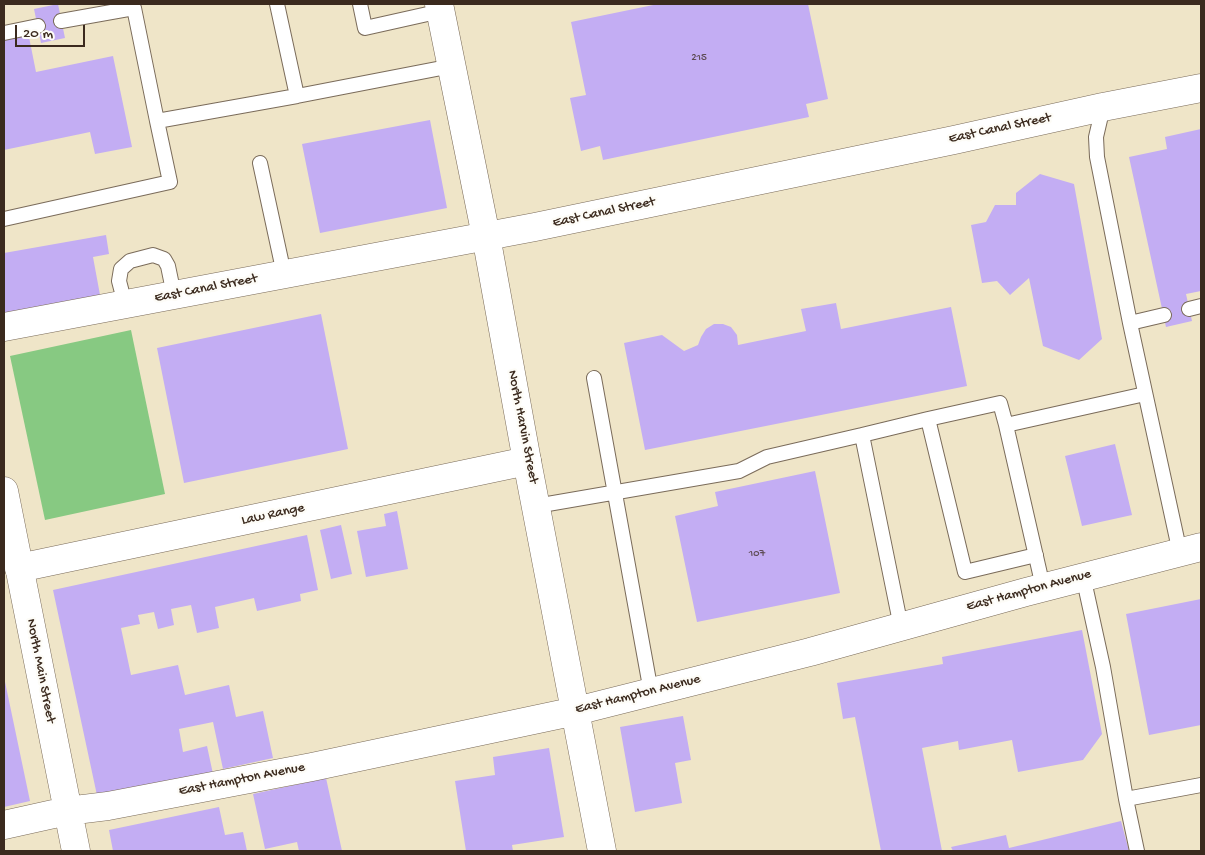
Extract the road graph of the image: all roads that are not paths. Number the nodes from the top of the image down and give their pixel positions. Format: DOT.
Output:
graph roads {
  1 [pos="277,4"];
  2 [pos="360,4"];
  3 [pos="440,8"];
  4 [pos="61,21"];
  5 [pos="38,26"];
  6 [pos="4,33"];
  7 [pos="452,66"];
  8 [pos="1201,88"];
  9 [pos="297,96"];
  10 [pos="1103,107"];
  11 [pos="157,121"];
  12 [pos="260,163"];
  13 [pos="4,219"];
  14 [pos="486,236"];
  15 [pos="284,274"];
  16 [pos="174,295"];
  17 [pos="125,304"];
  18 [pos="1164,315"];
  19 [pos="1130,323"];
  20 [pos="4,327"];
  21 [pos="594,378"];
  22 [pos="1145,394"];
  23 [pos="928,419"];
  24 [pos="1006,425"];
  25 [pos="862,435"];
  26 [pos="527,461"];
  27 [pos="4,491"];
  28 [pos="615,492"];
  29 [pos="536,506"];
  30 [pos="1190,550"];
  31 [pos="1036,555"];
  32 [pos="19,568"];
  33 [pos="1083,576"];
  34 [pos="1043,587"];
  35 [pos="901,627"];
  36 [pos="651,692"];
  37 [pos="576,711"];
  38 [pos="1201,785"];
  39 [pos="1126,799"];
  40 [pos="67,811"];
  41 [pos="4,825"];
  42 [pos="76,851"];
  43 [pos="602,851"];
  44 [pos="1137,851"];
  1 -- 9 [label="lane"];
  2 -- 3 [label="lane"];
  3 -- 7 [label="street, North Harvin Street"];
  4 -- 11 [label="lane"];
  5 -- 6 [label="lane"];
  7 -- 9 [label="lane"];
  7 -- 14 [label="street, North Harvin Street"];
  8 -- 10 [label="street, East Canal Street"];
  9 -- 11 [label="lane"];
  10 -- 14 [label="street, East Canal Street"];
  10 -- 19 [label="lane"];
  11 -- 13 [label="lane"];
  12 -- 15 [label="lane"];
  14 -- 15 [label="street, East Canal Street"];
  14 -- 26 [label="street, North Harvin Street"];
  15 -- 16 [label="street, East Canal Street"];
  16 -- 17 [label="street, East Canal Street"];
  16 -- 17 [label="lane"];
  17 -- 20 [label="street, East Canal Street"];
  18 -- 19 [label="lane"];
  19 -- 22 [label="lane"];
  21 -- 28 [label="lane"];
  22 -- 24 [label="lane"];
  22 -- 30 [label="lane"];
  23 -- 24 [label="lane"];
  23 -- 25 [label="lane"];
  23 -- 31 [label="lane"];
  24 -- 31 [label="lane"];
  25 -- 28 [label="lane"];
  25 -- 35 [label="lane"];
  26 -- 29 [label="street, North Harvin Street"];
  26 -- 32 [label="street, Law Range"];
  27 -- 32 [label="street, North Main Street"];
  28 -- 29 [label="lane"];
  28 -- 36 [label="lane"];
  29 -- 37 [label="street, North Harvin Street"];
  30 -- 33 [label="street, East Hampton Avenue"];
  31 -- 34 [label="lane"];
  32 -- 40 [label="street, North Main Street"];
  33 -- 34 [label="street, East Hampton Avenue"];
  33 -- 39 [label="lane"];
  34 -- 35 [label="street, East Hampton Avenue"];
  35 -- 36 [label="street, East Hampton Avenue"];
  36 -- 37 [label="street, East Hampton Avenue"];
  37 -- 40 [label="street, East Hampton Avenue"];
  37 -- 43 [label="street, North Harvin Street"];
  38 -- 39 [label="lane"];
  39 -- 44 [label="lane"];
  40 -- 41 [label="street, East Hampton Avenue"];
  40 -- 42 [label="street, North Main Street"];
}
